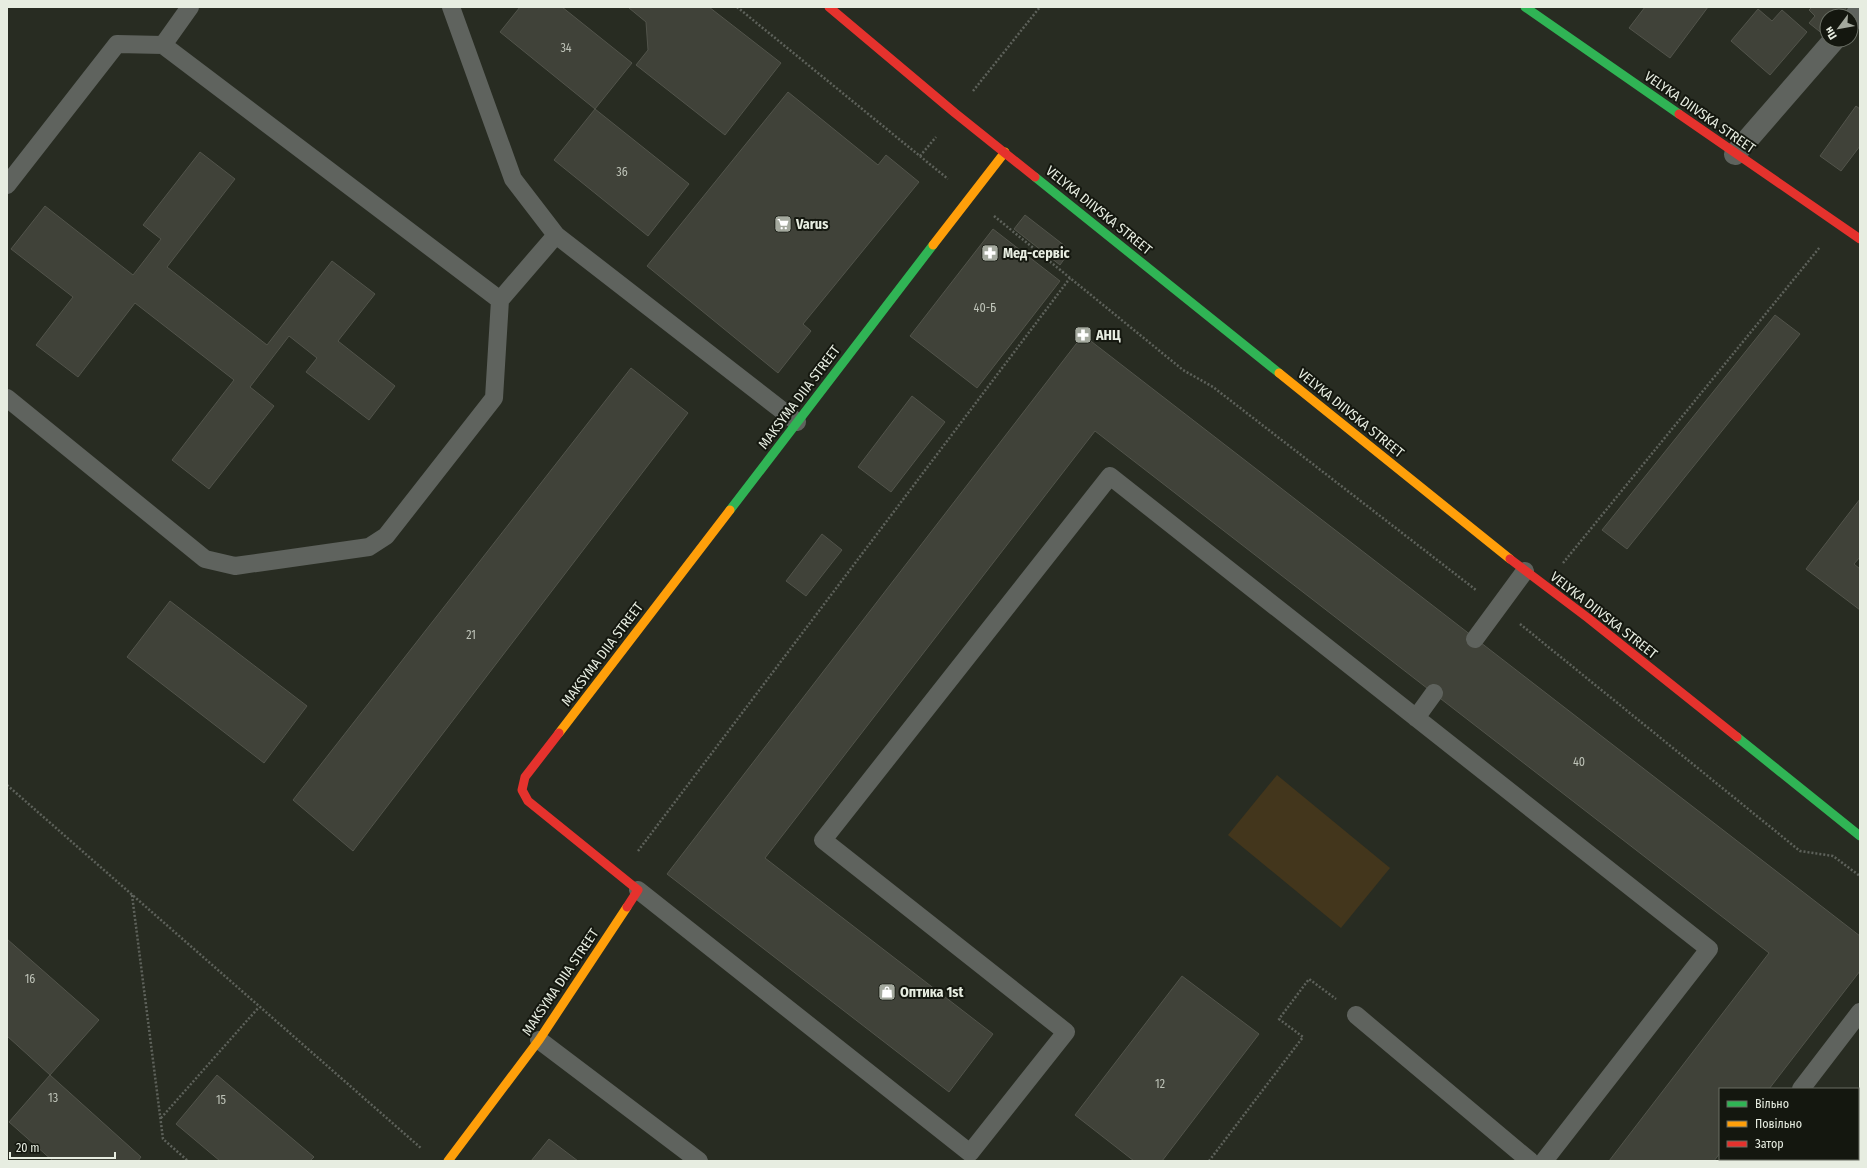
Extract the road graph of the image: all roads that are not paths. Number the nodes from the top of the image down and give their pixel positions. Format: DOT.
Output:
graph roads {
  1 [pos="190,7"];
  2 [pos="451,7"];
  3 [pos="829,7"];
  4 [pos="1525,7"];
  5 [pos="163,45"];
  6 [pos="1827,48"];
  7 [pos="1004,152"];
  8 [pos="1735,154"];
  9 [pos="7,185"];
  10 [pos="556,235"];
  11 [pos="1860,240"];
  12 [pos="500,300"];
  13 [pos="7,398"];
  14 [pos="797,422"];
  15 [pos="1525,571"];
  16 [pos="1476,639"];
  17 [pos="1434,693"];
  18 [pos="1416,718"];
  19 [pos="1860,836"];
  20 [pos="638,890"];
  21 [pos="1860,1012"];
  22 [pos="1356,1015"];
  23 [pos="539,1040"];
  24 [pos="1802,1088"];
  25 [pos="448,1161"];
  26 [pos="699,1161"];
  27 [pos="1530,1161"];
  28 [pos="1544,1161"];
  1 -- 5 [label="lane"];
  2 -- 10 [label="lane"];
  3 -- 7 [label="main road, VELYKA DIIVSKA STREET"];
  4 -- 8 [label="main road, VELYKA DIIVSKA STREET"];
  5 -- 9 [label="lane"];
  5 -- 12 [label="lane"];
  6 -- 8 [label="street"];
  7 -- 14 [label="main road, MAKSYMA DIIA STREET"];
  7 -- 15 [label="main road, VELYKA DIIVSKA STREET"];
  8 -- 11 [label="main road, VELYKA DIIVSKA STREET"];
  10 -- 12 [label="lane"];
  10 -- 14 [label="lane"];
  12 -- 13 [label="lane"];
  14 -- 20 [label="main road, MAKSYMA DIIA STREET"];
  15 -- 16 [label="lane"];
  15 -- 19 [label="main road, VELYKA DIIVSKA STREET"];
  17 -- 18 [label="lane"];
  18 -- 20 [label="lane"];
  18 -- 28 [label="lane"];
  20 -- 23 [label="main road, MAKSYMA DIIA STREET"];
  21 -- 24 [label="lane"];
  22 -- 27 [label="lane"];
  23 -- 25 [label="main road, MAKSYMA DIIA STREET"];
  23 -- 26 [label="lane"];
}
